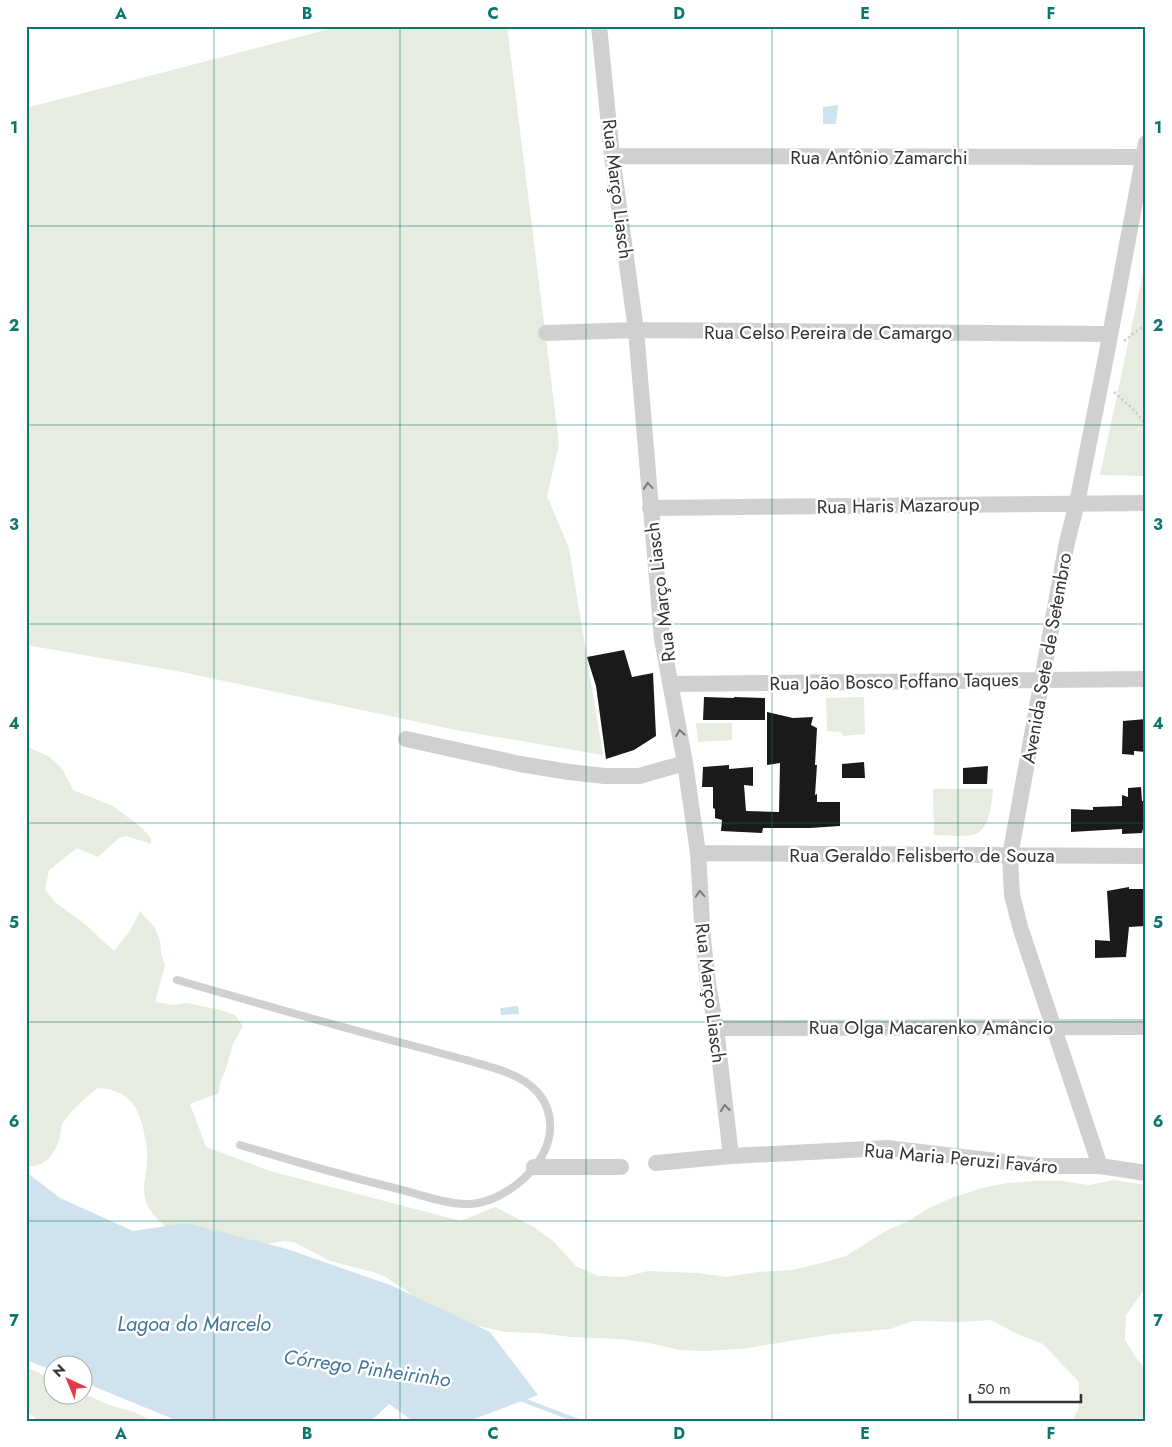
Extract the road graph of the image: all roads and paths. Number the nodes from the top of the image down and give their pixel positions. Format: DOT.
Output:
graph roads {
  1 [pos="600,26"];
  2 [pos="1145,153"];
  3 [pos="612,156"];
  4 [pos="636,330"];
  5 [pos="546,333"];
  6 [pos="1110,334"];
  7 [pos="1101,381"];
  8 [pos="1146,425"];
  9 [pos="1076,503"];
  10 [pos="1146,503"];
  11 [pos="650,508"];
  12 [pos="1042,679"];
  13 [pos="1146,679"];
  14 [pos="671,684"];
  15 [pos="406,739"];
  16 [pos="685,763"];
  17 [pos="698,853"];
  18 [pos="1010,856"];
  19 [pos="1146,856"];
  20 [pos="177,980"];
  21 [pos="1052,1026"];
  22 [pos="1146,1026"];
  23 [pos="716,1028"];
  24 [pos="240,1146"];
  25 [pos="731,1156"];
  26 [pos="656,1163"];
  27 [pos="1100,1166"];
  28 [pos="534,1167"];
  29 [pos="622,1167"];
  30 [pos="1146,1173"];
  1 -- 3 [label="street, Rua Março Liasch"];
  2 -- 3 [label="street, Rua Antônio Zamarchi"];
  2 -- 6 [label="street, Avenida Sete de Setembro"];
  3 -- 4 [label="street, Rua Março Liasch"];
  4 -- 5 [label="street, Rua Celso Pereira de Camargo"];
  4 -- 6 [label="street, Rua Celso Pereira de Camargo"];
  11 -- 4 [label="street, Rua Março Liasch, one-way"];
  6 -- 7 [label="street, Avenida Sete de Setembro"];
  7 -- 8 [label="path"];
  7 -- 9 [label="street, Avenida Sete de Setembro"];
  9 -- 10 [label="street, Rua Haris Mazaroup"];
  9 -- 11 [label="street, Rua Haris Mazaroup"];
  9 -- 12 [label="street, Avenida Sete de Setembro"];
  11 -- 14 [label="street, Rua Março Liasch"];
  12 -- 13 [label="street, Rua João Bosco Foffano Taques"];
  12 -- 14 [label="street, Rua João Bosco Foffano Taques"];
  12 -- 18 [label="street, Avenida Sete de Setembro"];
  16 -- 14 [label="street, Rua Março Liasch, one-way"];
  15 -- 16 [label="street"];
  16 -- 17 [label="street, Rua Março Liasch"];
  17 -- 18 [label="street, Rua Geraldo Felisberto de Souza"];
  23 -- 17 [label="street, Rua Março Liasch, one-way"];
  18 -- 19 [label="street, Rua Geraldo Felisberto de Souza"];
  18 -- 21 [label="street, Avenida Sete de Setembro"];
  20 -- 28 [label="lane"];
  21 -- 22 [label="street, Rua Olga Macarenko Amâncio"];
  21 -- 23 [label="street, Rua Olga Macarenko Amâncio"];
  21 -- 27 [label="street, Avenida Sete de Setembro"];
  25 -- 23 [label="street, Rua Março Liasch, one-way"];
  24 -- 28 [label="lane"];
  25 -- 26 [label="street, Rua Maria Peruzi Faváro"];
  25 -- 27 [label="street, Rua Maria Peruzi Faváro"];
  27 -- 30 [label="street, Rua Maria Peruzi Faváro"];
  28 -- 29 [label="street"];
}
